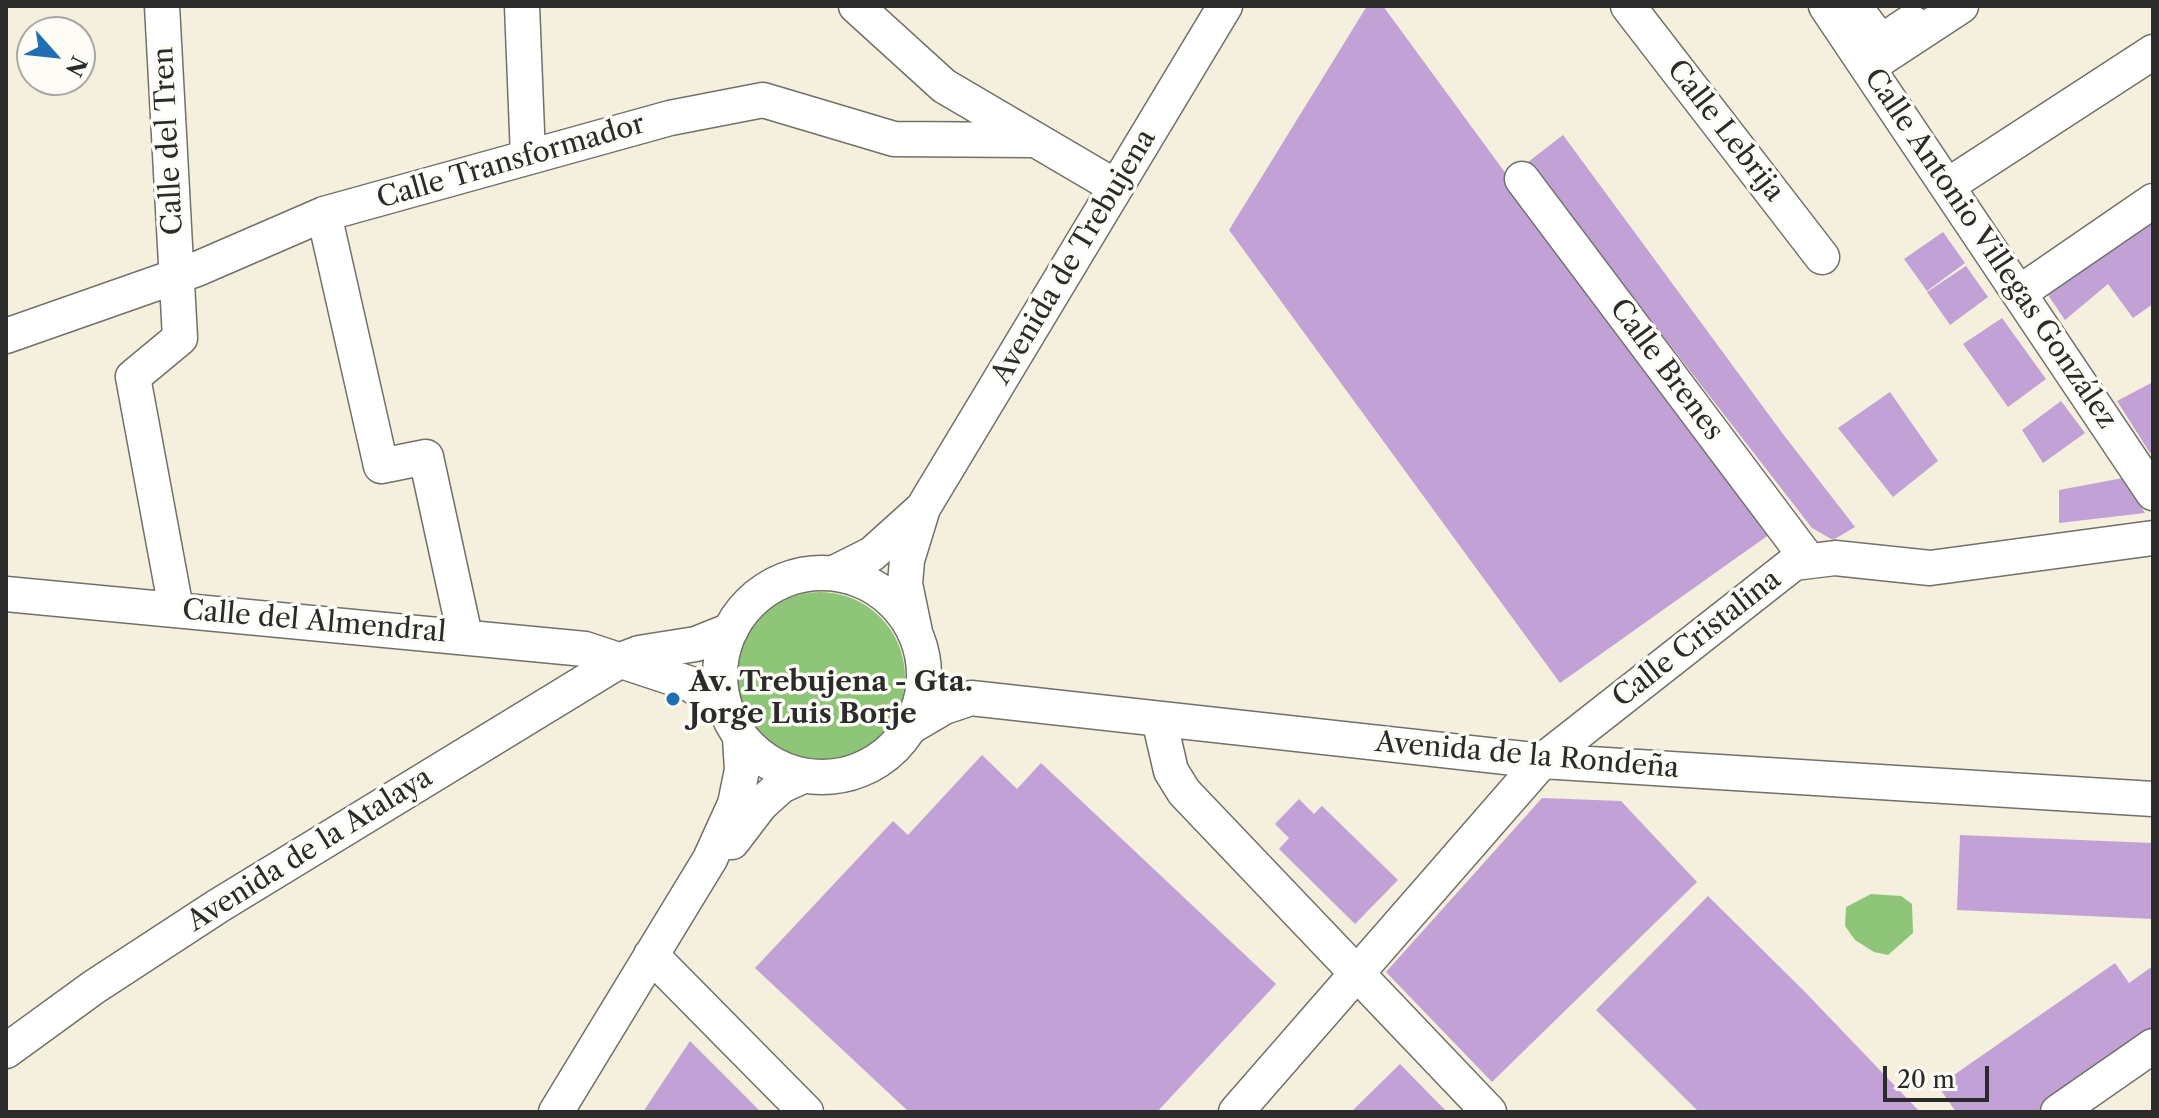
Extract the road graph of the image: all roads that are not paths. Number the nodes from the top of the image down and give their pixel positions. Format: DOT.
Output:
graph roads {
  1 [pos="162,6"];
  2 [pos="522,6"];
  3 [pos="856,6"];
  4 [pos="1225,6"];
  5 [pos="1628,6"];
  6 [pos="1826,6"];
  7 [pos="1854,6"];
  8 [pos="1934,6"];
  9 [pos="1961,6"];
  10 [pos="2153,52"];
  11 [pos="1868,67"];
  12 [pos="1032,140"];
  13 [pos="528,157"];
  14 [pos="1522,179"];
  15 [pos="1947,186"];
  16 [pos="1116,187"];
  17 [pos="2153,201"];
  18 [pos="324,214"];
  19 [pos="1822,257"];
  20 [pos="176,276"];
  21 [pos="2019,293"];
  22 [pos="6,336"];
  23 [pos="2153,493"];
  24 [pos="923,508"];
  25 [pos="2153,538"];
  26 [pos="1809,561"];
  27 [pos="834,573"];
  28 [pos="6,594"];
  29 [pos="176,609"];
  30 [pos="731,630"];
  31 [pos="915,632"];
  32 [pos="465,636"];
  33 [pos="621,660"];
  34 [pos="724,706"];
  35 [pos="1159,719"];
  36 [pos="910,727"];
  37 [pos="740,738"];
  38 [pos="1542,761"];
  39 [pos="803,776"];
  40 [pos="2153,799"];
  41 [pos="710,859"];
  42 [pos="651,955"];
  43 [pos="1356,974"];
  44 [pos="2153,1046"];
  45 [pos="6,1051"];
  46 [pos="556,1112"];
  47 [pos="806,1112"];
  48 [pos="1236,1112"];
  49 [pos="1489,1112"];
  50 [pos="2058,1112"];
  1 -- 20 [label="street, Calle del Tren"];
  2 -- 13 [label="street"];
  3 -- 12 [label="street"];
  4 -- 16 [label="street, Avenida de Trebujena"];
  5 -- 19 [label="street, Calle Lebrija"];
  6 -- 11 [label="street, Calle Antonio Villegas González"];
  7 -- 8 [label="street"];
  9 -- 11 [label="street"];
  10 -- 15 [label="street"];
  11 -- 15 [label="street, Calle Antonio Villegas González"];
  12 -- 13 [label="street, Calle Transformador"];
  12 -- 16 [label="street"];
  13 -- 18 [label="street, Calle Transformador"];
  14 -- 26 [label="street, Calle Brenes"];
  15 -- 21 [label="street, Calle Antonio Villegas González"];
  16 -- 24 [label="street, Avenida de Trebujena"];
  17 -- 21 [label="street"];
  18 -- 20 [label="street, Calle Transformador"];
  18 -- 32 [label="street"];
  20 -- 22 [label="street, Calle Transformador"];
  20 -- 29 [label="street, Calle del Tren"];
  21 -- 23 [label="street, Calle Antonio Villegas González"];
  24 -- 27 [label="street, Avenida de Trebujena"];
  24 -- 31 [label="street, Avenida de Trebujena"];
  25 -- 26 [label="street, Calle Cristalina"];
  26 -- 38 [label="street, Calle Cristalina"];
  27 -- 30 [label="street"];
  27 -- 31 [label="street"];
  28 -- 29 [label="street, Calle del Almendral"];
  29 -- 32 [label="street, Calle del Almendral"];
  30 -- 33 [label="street"];
  30 -- 34 [label="street"];
  31 -- 36 [label="street"];
  32 -- 33 [label="street, Calle del Almendral"];
  33 -- 34 [label="street, Calle del Almendral"];
  33 -- 45 [label="street, Avenida de la Atalaya"];
  34 -- 37 [label="street"];
  35 -- 36 [label="street, Avenida de la Rondeña"];
  35 -- 38 [label="street, Avenida de la Rondeña"];
  35 -- 43 [label="street"];
  36 -- 39 [label="street"];
  37 -- 39 [label="street"];
  37 -- 41 [label="street"];
  38 -- 40 [label="street, Avenida de la Rondeña"];
  38 -- 43 [label="street, Calle Cristalina"];
  39 -- 41 [label="street"];
  41 -- 42 [label="street"];
  42 -- 46 [label="street"];
  42 -- 47 [label="street"];
  43 -- 48 [label="street, Calle Cristalina"];
  43 -- 49 [label="street"];
  44 -- 50 [label="street"];
}
